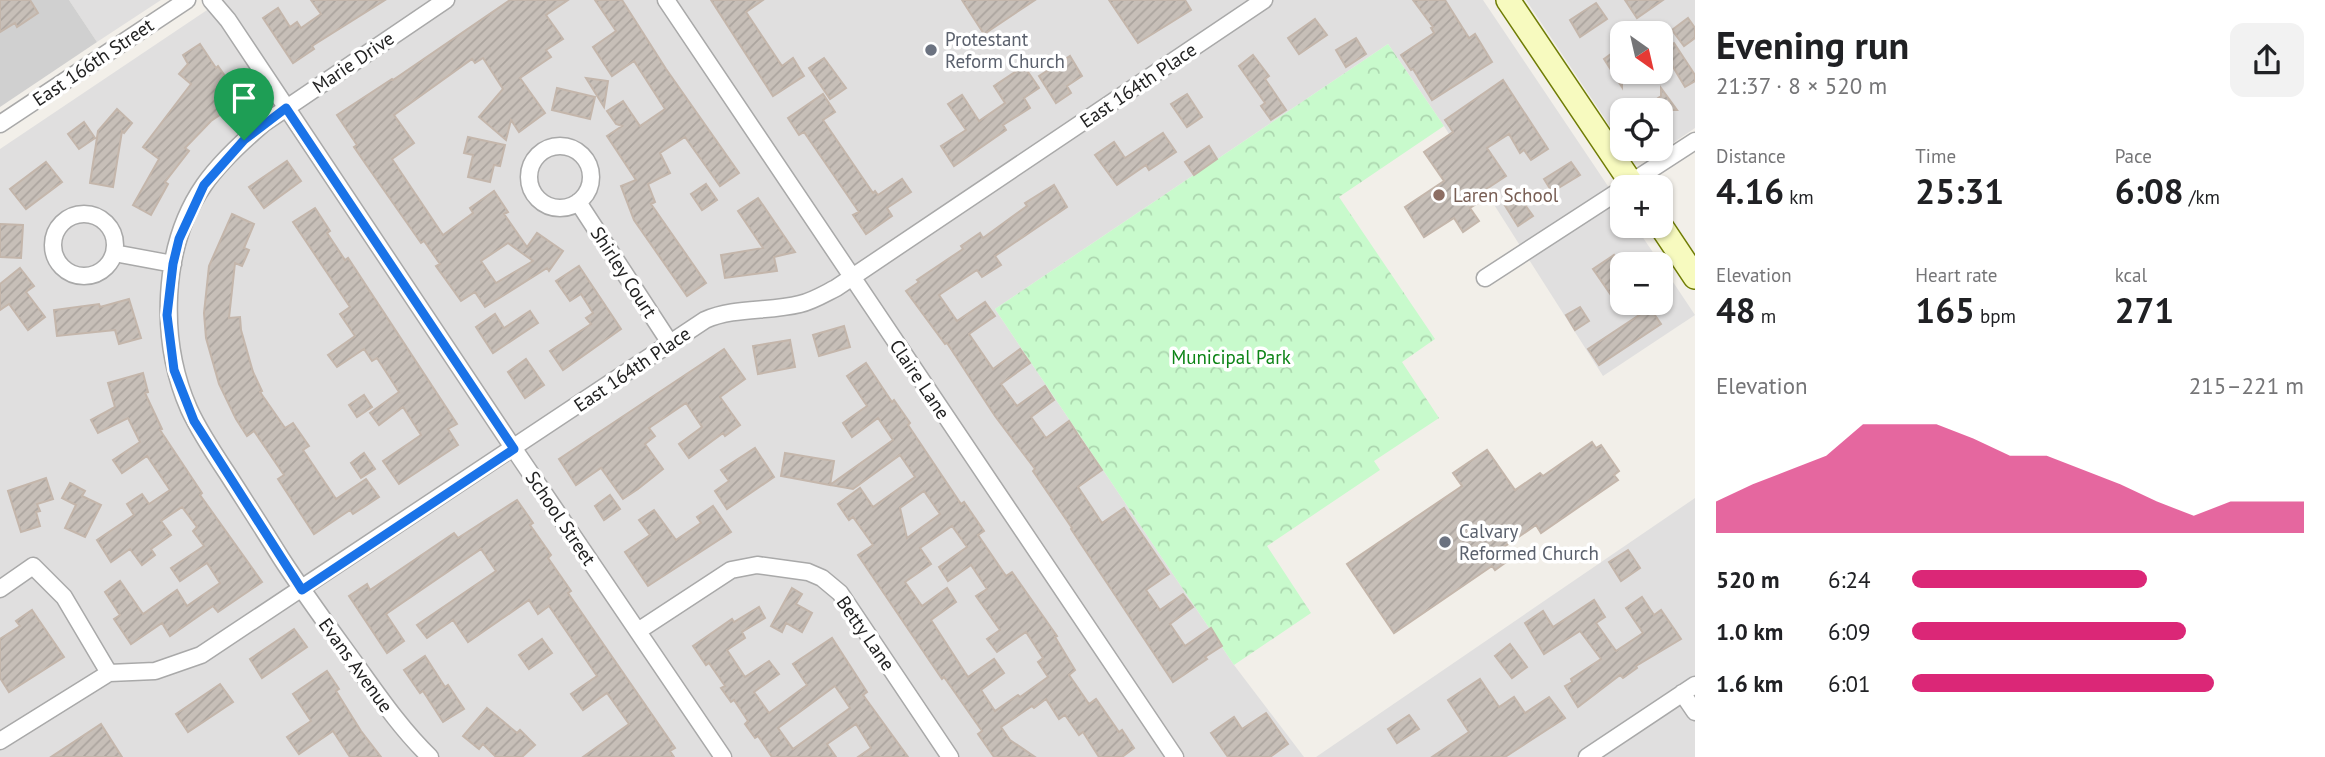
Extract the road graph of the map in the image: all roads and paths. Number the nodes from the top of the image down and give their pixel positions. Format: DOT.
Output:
graph roads {
  1 [pos="187,0"];
  2 [pos="211,0"];
  3 [pos="446,0"];
  4 [pos="666,0"];
  5 [pos="1265,0"];
  6 [pos="1508,0"];
  7 [pos="286,108"];
  8 [pos="0,124"];
  9 [pos="1695,141"];
  10 [pos="1621,175"];
  11 [pos="1644,175"];
  12 [pos="1610,198"];
  13 [pos="578,202"];
  14 [pos="1669,238"];
  15 [pos="114,253"];
  16 [pos="173,264"];
  17 [pos="851,277"];
  18 [pos="1695,277"];
  19 [pos="1485,278"];
  20 [pos="670,343"];
  21 [pos="514,449"];
  22 [pos="0,589"];
  23 [pos="302,590"];
  24 [pos="638,631"];
  25 [pos="109,673"];
  26 [pos="1689,689"];
  27 [pos="1695,712"];
  28 [pos="1,736"];
  29 [pos="430,757"];
  30 [pos="723,757"];
  31 [pos="950,757"];
  32 [pos="1175,757"];
  33 [pos="1587,757"];
  1 -- 8 [label="street, East 166th Street"];
  2 -- 7 [label="street, School Street"];
  3 -- 7 [label="street, Marie Drive"];
  4 -- 17 [label="street, Claire Lane"];
  5 -- 17 [label="street, East 164th Place"];
  6 -- 10 [label="street"];
  7 -- 16 [label="street, Marie Drive"];
  7 -- 21 [label="street, School Street"];
  9 -- 11 [label="street"];
  12 -- 19 [label="street"];
  13 -- 20 [label="street, Shirley Court"];
  14 -- 18 [label="street"];
  15 -- 16 [label="street"];
  16 -- 23 [label="street, Evans Avenue"];
  17 -- 20 [label="street, East 164th Place"];
  17 -- 32 [label="street, Claire Lane"];
  20 -- 21 [label="street, East 164th Place"];
  21 -- 23 [label="street, East 164th Place"];
  21 -- 24 [label="street, School Street"];
  22 -- 25 [label="street"];
  23 -- 25 [label="street, East 164th Place"];
  23 -- 29 [label="street, Evans Avenue"];
  24 -- 30 [label="street, School Street"];
  24 -- 31 [label="street, Betty Lane"];
  25 -- 28 [label="street, East 164th Place"];
  26 -- 27 [label="street"];
  26 -- 33 [label="street"];
}
